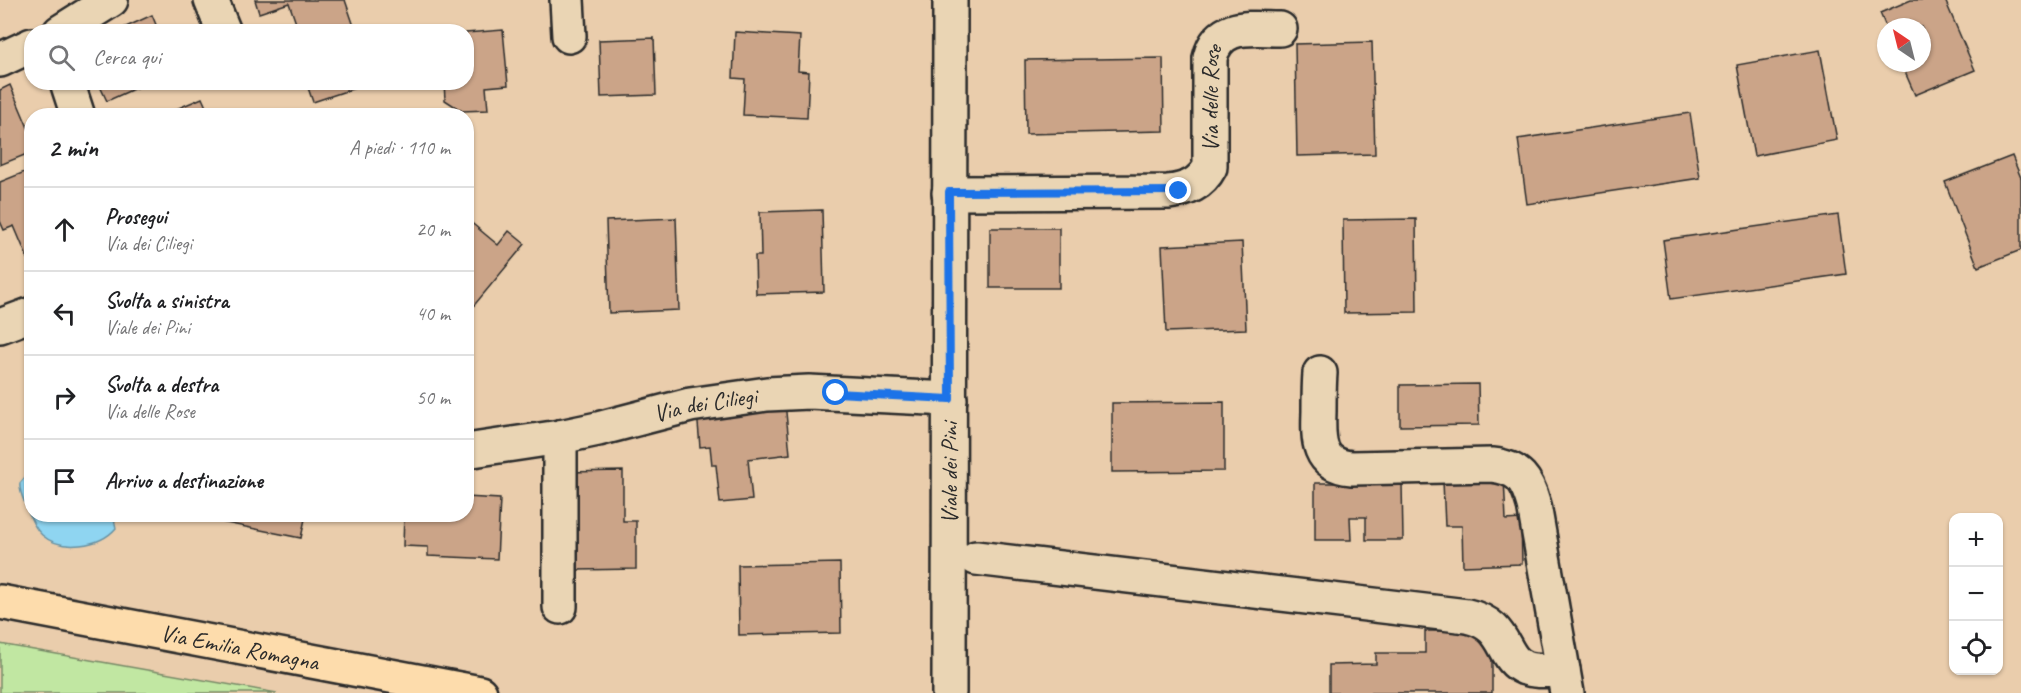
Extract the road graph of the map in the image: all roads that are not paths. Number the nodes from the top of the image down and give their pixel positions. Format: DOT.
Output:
graph roads {
  1 [pos="111,0"];
  2 [pos="211,0"];
  3 [pos="567,0"];
  4 [pos="950,0"];
  5 [pos="73,24"];
  6 [pos="221,24"];
  7 [pos="1280,30"];
  8 [pos="569,36"];
  9 [pos="24,49"];
  10 [pos="0,60"];
  11 [pos="70,90"];
  12 [pos="75,108"];
  13 [pos="949,192"];
  14 [pos="24,317"];
  15 [pos="0,326"];
  16 [pos="1320,373"];
  17 [pos="950,399"];
  18 [pos="560,437"];
  19 [pos="474,450"];
  20 [pos="976,558"];
  21 [pos="0,602"];
  22 [pos="560,607"];
  23 [pos="1565,681"];
  24 [pos="480,693"];
  25 [pos="949,693"];
  1 -- 5 [label="street"];
  2 -- 6 [label="street"];
  3 -- 8 [label="street"];
  4 -- 13 [label="street, Viale dei Pini"];
  7 -- 13 [label="street, Via delle Rose"];
  9 -- 10 [label="street"];
  11 -- 12 [label="street"];
  13 -- 17 [label="street, Viale dei Pini"];
  14 -- 15 [label="street"];
  16 -- 23 [label="street"];
  17 -- 18 [label="street, Via dei Ciliegi"];
  17 -- 25 [label="street, Viale dei Pini"];
  18 -- 19 [label="street, Via dei Ciliegi"];
  18 -- 22 [label="street"];
  20 -- 23 [label="street"];
  21 -- 24 [label="main road, Via Emilia Romagna"];
}
